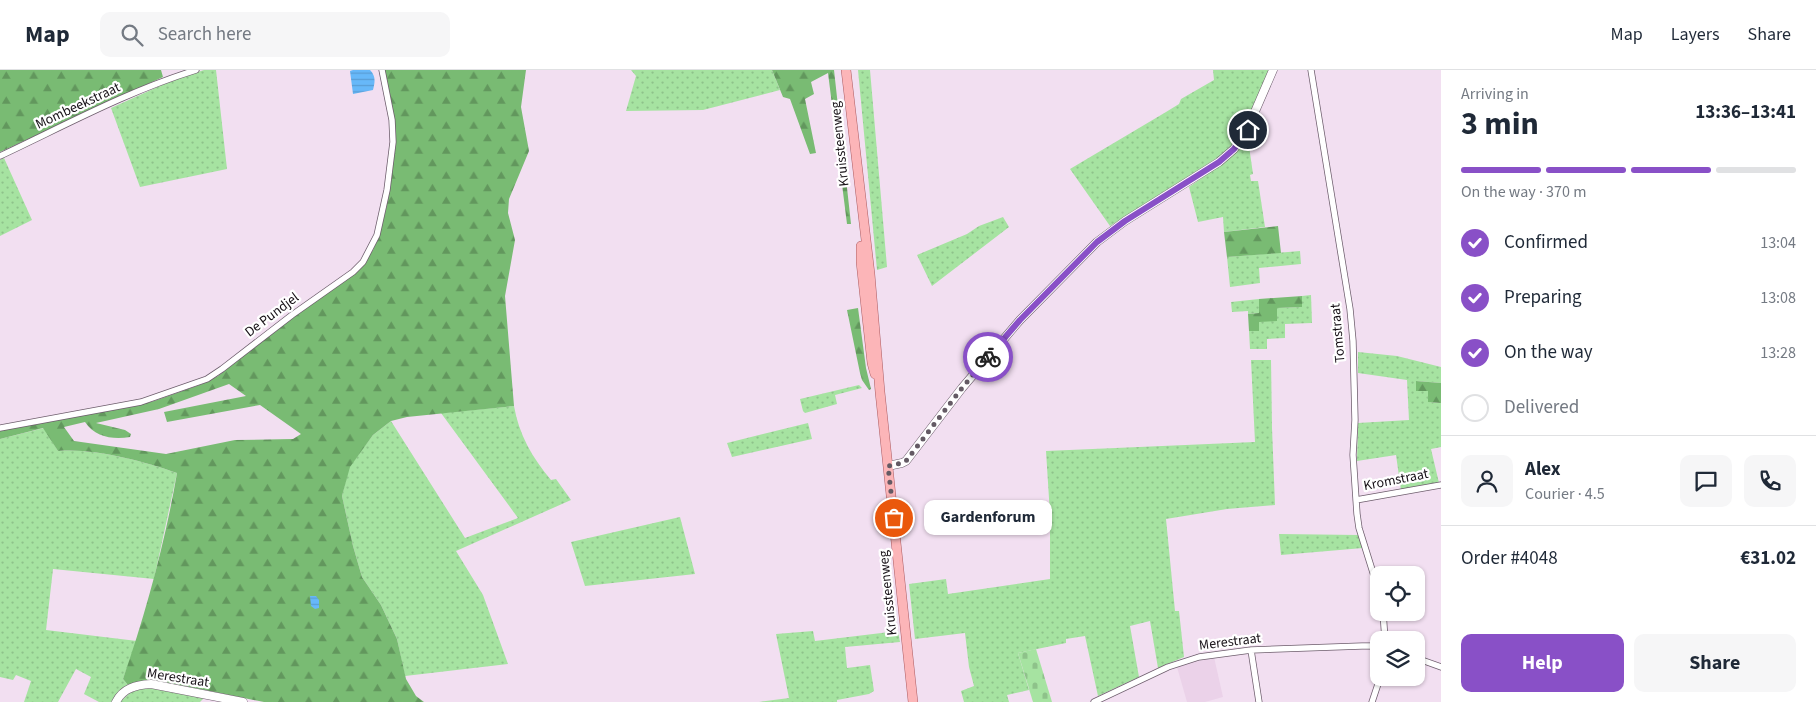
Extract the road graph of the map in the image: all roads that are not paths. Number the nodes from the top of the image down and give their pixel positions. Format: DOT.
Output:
graph roads {
  1 [pos="196,70"];
  2 [pos="382,70"];
  3 [pos="846,70"];
  4 [pos="1273,70"];
  5 [pos="1311,70"];
  6 [pos="0,156"];
  7 [pos="0,428"];
  8 [pos="888,466"];
  9 [pos="1441,485"];
  10 [pos="1356,500"];
  11 [pos="1371,566"];
  12 [pos="1370,646"];
  13 [pos="1251,650"];
  14 [pos="1425,661"];
  15 [pos="1441,666"];
  16 [pos="1377,686"];
  17 [pos="116,702"];
  18 [pos="243,702"];
  19 [pos="913,702"];
  20 [pos="1094,702"];
  21 [pos="1258,702"];
  22 [pos="1372,702"];
  1 -- 6 [label="street, Mombeekstraat"];
  2 -- 7 [label="street, De Pundjel"];
  3 -- 8 [label="main road, Kruissteenweg"];
  4 -- 8 [label="street"];
  5 -- 10 [label="street, Tomstraat"];
  8 -- 19 [label="main road, Kruissteenweg"];
  9 -- 10 [label="street, Kromstraat"];
  10 -- 11 [label="street, Tomstraat"];
  12 -- 13 [label="street, Merestraat"];
  13 -- 20 [label="street, Merestraat"];
  13 -- 21 [label="street"];
  14 -- 15 [label="street"];
  16 -- 22 [label="street"];
  17 -- 18 [label="street, Merestraat"];
}
